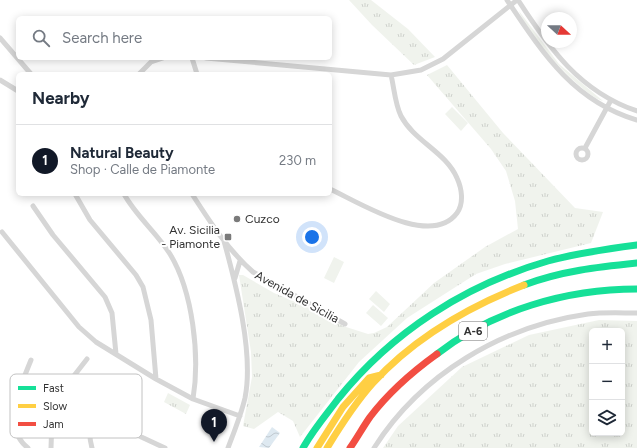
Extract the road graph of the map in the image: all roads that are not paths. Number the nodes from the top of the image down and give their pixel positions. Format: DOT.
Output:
graph roads {
  1 [pos="507,0"];
  2 [pos="518,0"];
  3 [pos="511,6"];
  4 [pos="0,38"];
  5 [pos="16,57"];
  6 [pos="19,60"];
  7 [pos="157,60"];
  8 [pos="193,60"];
  9 [pos="228,60"];
  10 [pos="29,72"];
  11 [pos="141,72"];
  12 [pos="196,72"];
  13 [pos="391,75"];
  14 [pos="0,80"];
  15 [pos="16,90"];
  16 [pos="611,100"];
  17 [pos="608,108"];
  18 [pos="637,112"];
  19 [pos="637,120"];
  20 [pos="585,148"];
  21 [pos="332,189"];
  22 [pos="76,196"];
  23 [pos="126,196"];
  24 [pos="193,196"];
  25 [pos="33,206"];
  26 [pos="2,232"];
  27 [pos="224,241"];
  28 [pos="637,245"];
  29 [pos="240,261"];
  30 [pos="637,263"];
  31 [pos="234,281"];
  32 [pos="637,289"];
  33 [pos="637,313"];
  34 [pos="345,324"];
  35 [pos="116,354"];
  36 [pos="87,359"];
  37 [pos="31,360"];
  38 [pos="26,374"];
  39 [pos="75,374"];
  40 [pos="381,375"];
  41 [pos="156,380"];
  42 [pos="193,399"];
  43 [pos="240,416"];
  44 [pos="142,437"];
  45 [pos="19,438"];
  46 [pos="50,438"];
  47 [pos="90,438"];
  48 [pos="28,448"];
  49 [pos="51,448"];
  50 [pos="92,448"];
  51 [pos="166,448"];
  52 [pos="228,448"];
  53 [pos="303,448"];
  54 [pos="317,448"];
  55 [pos="328,448"];
  56 [pos="350,448"];
  57 [pos="374,448"];
  1 -- 3 [label="street"];
  2 -- 3 [label="street"];
  2 -- 16 [label="street"];
  3 -- 13 [label="street"];
  3 -- 17 [label="street"];
  4 -- 5 [label="street"];
  6 -- 10 [label="street"];
  7 -- 11 [label="street"];
  8 -- 12 [label="street"];
  9 -- 13 [label="street"];
  13 -- 21 [label="street"];
  14 -- 15 [label="street"];
  16 -- 17 [label="street"];
  16 -- 18 [label="street"];
  17 -- 19 [label="street"];
  17 -- 20 [label="street"];
  22 -- 41 [label="street"];
  23 -- 42 [label="street"];
  24 -- 27 [label="street, Avenida de Sicilia"];
  25 -- 35 [label="street"];
  26 -- 35 [label="street"];
  27 -- 29 [label="street, Avenida de Sicilia"];
  27 -- 31 [label="street"];
  28 -- 53 [label="main road"];
  29 -- 31 [label="street"];
  29 -- 34 [label="street, Avenida de Sicilia"];
  30 -- 40 [label="main road, A-6"];
  31 -- 43 [label="street"];
  32 -- 56 [label="main road, A-6"];
  33 -- 57 [label="street"];
  35 -- 41 [label="street"];
  36 -- 39 [label="street"];
  37 -- 38 [label="street"];
  40 -- 54 [label="main road"];
  40 -- 55 [label="main road, A-6"];
  41 -- 42 [label="street"];
  42 -- 43 [label="street"];
  43 -- 52 [label="street"];
  44 -- 51 [label="street"];
  45 -- 48 [label="street"];
  46 -- 49 [label="street"];
  47 -- 50 [label="street"];
}
